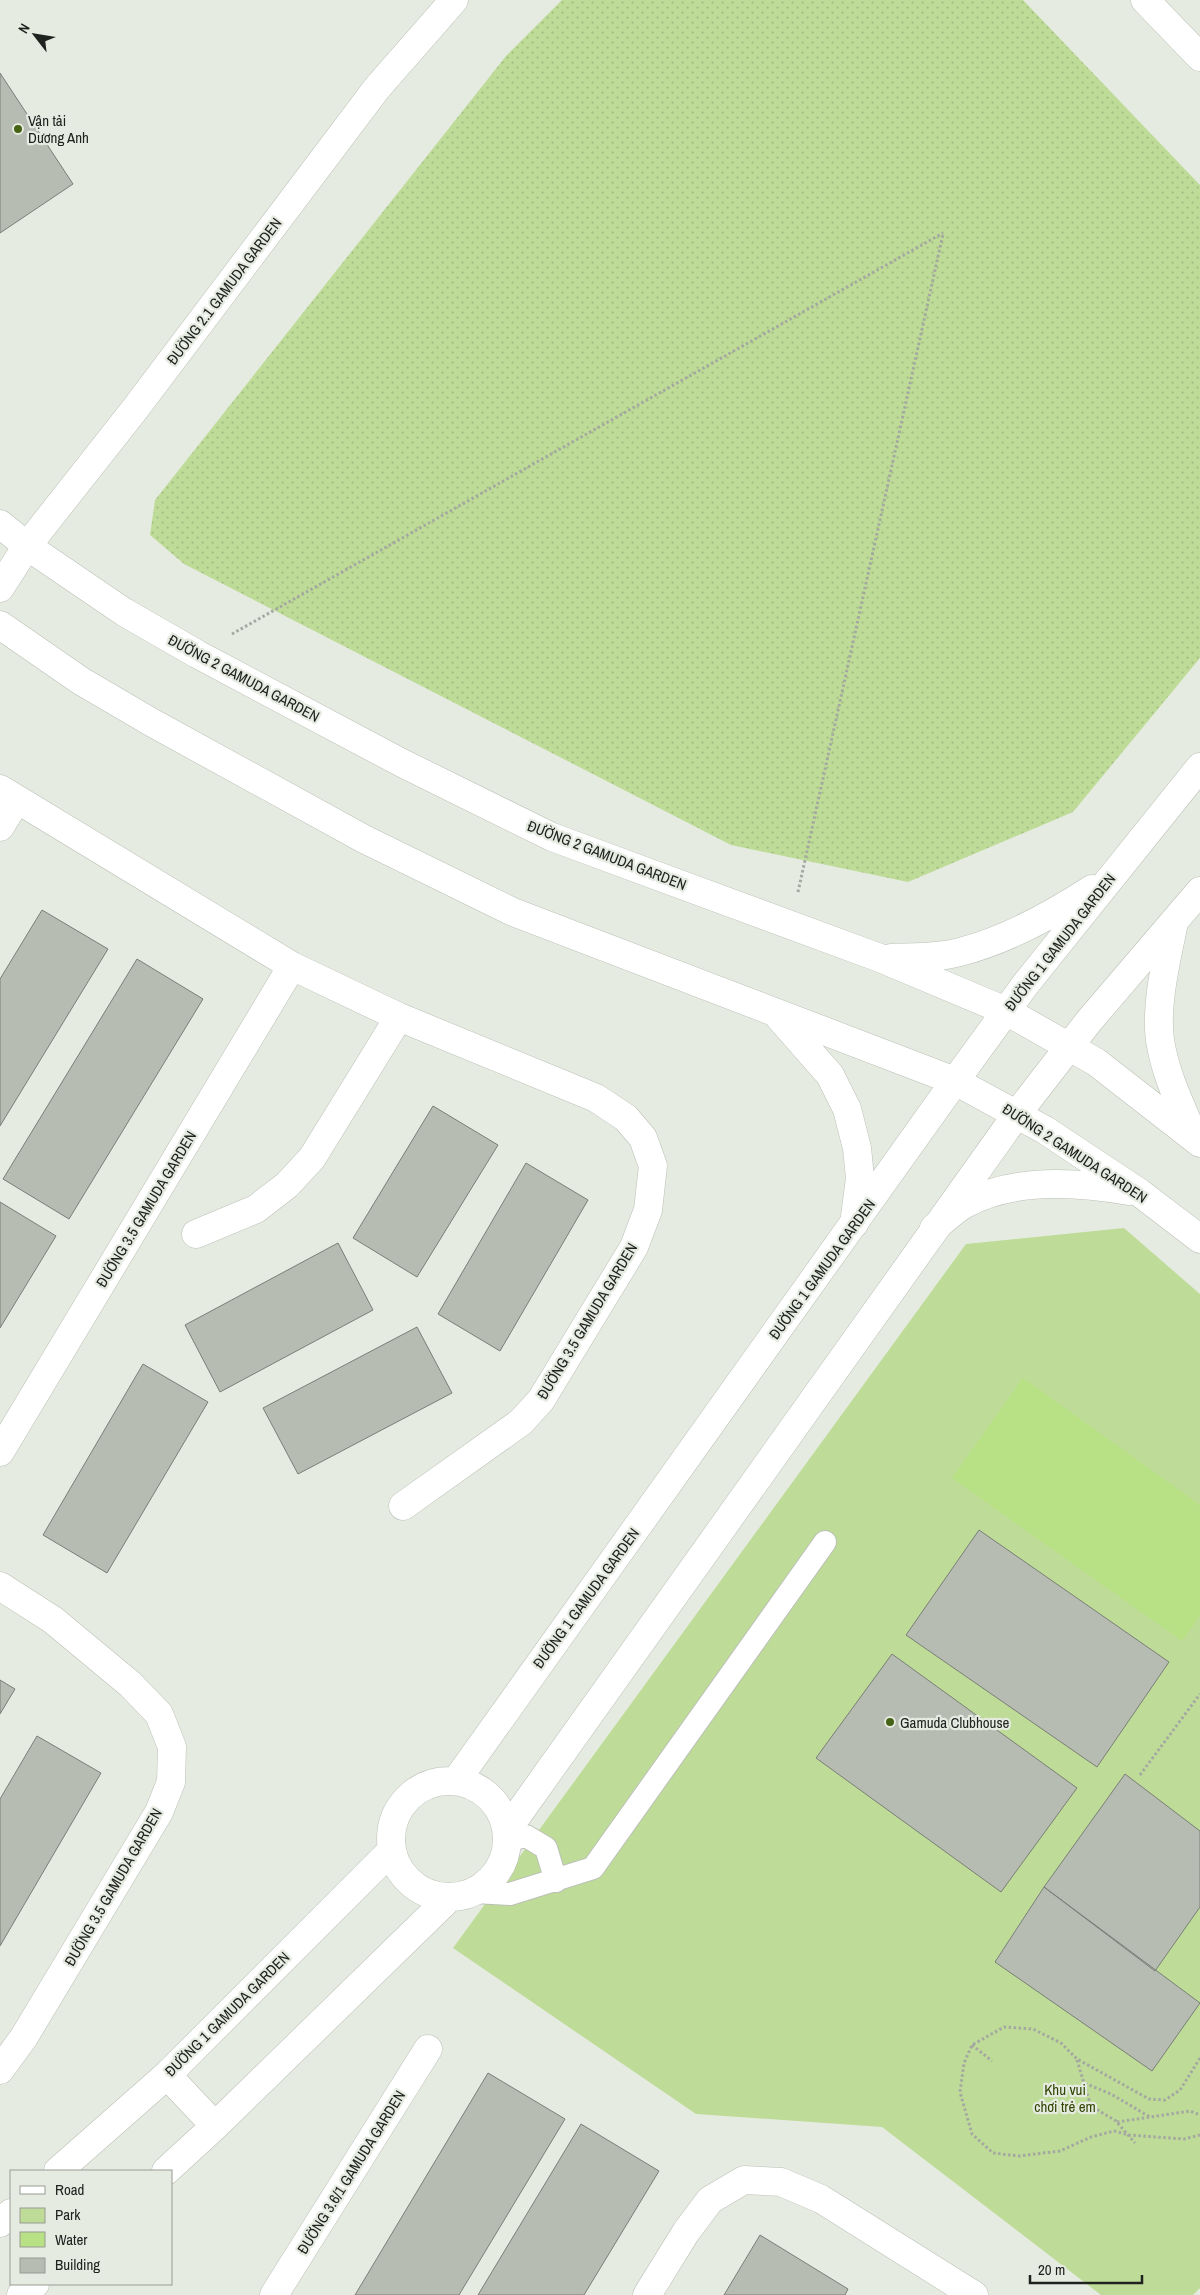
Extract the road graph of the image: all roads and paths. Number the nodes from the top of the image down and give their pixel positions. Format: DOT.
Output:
graph roads {
  1 [pos="454,0"];
  2 [pos="1145,0"];
  3 [pos="1200,57"];
  4 [pos="0,524"];
  5 [pos="27,546"];
  6 [pos="0,588"];
  7 [pos="0,625"];
  8 [pos="197,654"];
  9 [pos="1200,767"];
  10 [pos="8,795"];
  11 [pos="0,827"];
  12 [pos="1108,879"];
  13 [pos="1200,891"];
  14 [pos="1174,920"];
  15 [pos="791,924"];
  16 [pos="880,958"];
  17 [pos="292,966"];
  18 [pos="1006,1012"];
  19 [pos="776,1014"];
  20 [pos="399,1017"];
  21 [pos="1069,1046"];
  22 [pos="955,1081"];
  23 [pos="1017,1114"];
  24 [pos="1197,1141"];
  25 [pos="1140,1193"];
  26 [pos="854,1224"];
  27 [pos="934,1228"];
  28 [pos="196,1234"];
  29 [pos="1200,1239"];
  30 [pos="0,1452"];
  31 [pos="403,1506"];
  32 [pos="825,1542"];
  33 [pos="0,1586"];
  34 [pos="1200,1694"];
  35 [pos="1198,1699"];
  36 [pos="1140,1775"];
  37 [pos="456,1781"];
  38 [pos="508,1835"];
  39 [pos="391,1851"];
  40 [pos="556,1881"];
  41 [pos="475,1892"];
  42 [pos="448,1899"];
  43 [pos="972,2045"];
  44 [pos="428,2050"];
  45 [pos="1200,2058"];
  46 [pos="1077,2059"];
  47 [pos="992,2062"];
  48 [pos="0,2070"];
  49 [pos="167,2075"];
  50 [pos="1084,2083"];
  51 [pos="1200,2115"];
  52 [pos="1150,2117"];
  53 [pos="1117,2122"];
  54 [pos="215,2126"];
  55 [pos="1200,2134"];
  56 [pos="1129,2135"];
  57 [pos="1135,2143"];
  58 [pos="1069,2146"];
  59 [pos="1076,2150"];
  60 [pos="59,2170"];
  61 [pos="167,2170"];
  62 [pos="10,2214"];
  63 [pos="0,2223"];
  64 [pos="34,2285"];
  65 [pos="22,2295"];
  66 [pos="274,2295"];
  67 [pos="647,2295"];
  68 [pos="974,2295"];
  1 -- 5 [label="street, ĐƯỜNG 2.1 GAMUDA GARDEN"];
  2 -- 3 [label="street"];
  4 -- 5 [label="street, ĐƯỜNG 2 GAMUDA GARDEN"];
  5 -- 6 [label="street, ĐƯỜNG 2.1 GAMUDA GARDEN"];
  5 -- 8 [label="street, ĐƯỜNG 2 GAMUDA GARDEN"];
  7 -- 19 [label="street, ĐƯỜNG 2 GAMUDA GARDEN"];
  8 -- 15 [label="street, ĐƯỜNG 2 GAMUDA GARDEN"];
  8 -- 15 [label="path"];
  9 -- 12 [label="street, ĐƯỜNG 1 GAMUDA GARDEN"];
  10 -- 11 [label="street, ĐƯỜNG 3.5 GAMUDA GARDEN"];
  10 -- 17 [label="street, ĐƯỜNG 3.5 GAMUDA GARDEN"];
  12 -- 16 [label="street"];
  12 -- 18 [label="street, ĐƯỜNG 1 GAMUDA GARDEN"];
  13 -- 14 [label="street"];
  14 -- 21 [label="street"];
  14 -- 24 [label="street"];
  15 -- 16 [label="street, ĐƯỜNG 2 GAMUDA GARDEN"];
  16 -- 18 [label="street, ĐƯỜNG 2 GAMUDA GARDEN"];
  17 -- 20 [label="street, ĐƯỜNG 3.5 GAMUDA GARDEN"];
  17 -- 30 [label="street, ĐƯỜNG 3.5 GAMUDA GARDEN"];
  18 -- 21 [label="street, ĐƯỜNG 2 GAMUDA GARDEN"];
  18 -- 22 [label="street, ĐƯỜNG 1 GAMUDA GARDEN"];
  19 -- 22 [label="street, ĐƯỜNG 2 GAMUDA GARDEN"];
  19 -- 26 [label="street"];
  20 -- 28 [label="street"];
  20 -- 31 [label="street, ĐƯỜNG 3.5 GAMUDA GARDEN"];
  21 -- 23 [label="street"];
  21 -- 24 [label="street, ĐƯỜNG 2 GAMUDA GARDEN"];
  22 -- 23 [label="street, ĐƯỜNG 2 GAMUDA GARDEN"];
  22 -- 26 [label="street, ĐƯỜNG 1 GAMUDA GARDEN"];
  23 -- 25 [label="street, ĐƯỜNG 2 GAMUDA GARDEN"];
  23 -- 27 [label="street"];
  25 -- 27 [label="street"];
  25 -- 29 [label="street, ĐƯỜNG 2 GAMUDA GARDEN"];
  26 -- 37 [label="street, ĐƯỜNG 1 GAMUDA GARDEN"];
  27 -- 38 [label="street"];
  32 -- 40 [label="lane"];
  33 -- 48 [label="street, ĐƯỜNG 3.5 GAMUDA GARDEN"];
  34 -- 35 [label="path"];
  35 -- 36 [label="path"];
  37 -- 38 [label="street"];
  37 -- 39 [label="street"];
  38 -- 40 [label="lane"];
  38 -- 41 [label="street"];
  39 -- 42 [label="street"];
  39 -- 49 [label="street, ĐƯỜNG 1 GAMUDA GARDEN"];
  40 -- 41 [label="lane"];
  41 -- 42 [label="street"];
  42 -- 54 [label="street"];
  43 -- 46 [label="path"];
  43 -- 47 [label="path"];
  43 -- 58 [label="path"];
  44 -- 66 [label="street, ĐƯỜNG 3.6/1 GAMUDA GARDEN"];
  45 -- 46 [label="path"];
  46 -- 50 [label="path"];
  49 -- 54 [label="street"];
  49 -- 60 [label="street, ĐƯỜNG 1 GAMUDA GARDEN"];
  50 -- 52 [label="path"];
  50 -- 53 [label="path"];
  51 -- 52 [label="path"];
  52 -- 53 [label="path"];
  53 -- 56 [label="path"];
  54 -- 61 [label="street"];
  55 -- 56 [label="path"];
  56 -- 57 [label="path"];
  56 -- 58 [label="path"];
  58 -- 59 [label="path"];
  62 -- 63 [label="street"];
  64 -- 65 [label="street"];
  67 -- 68 [label="street"];
}
